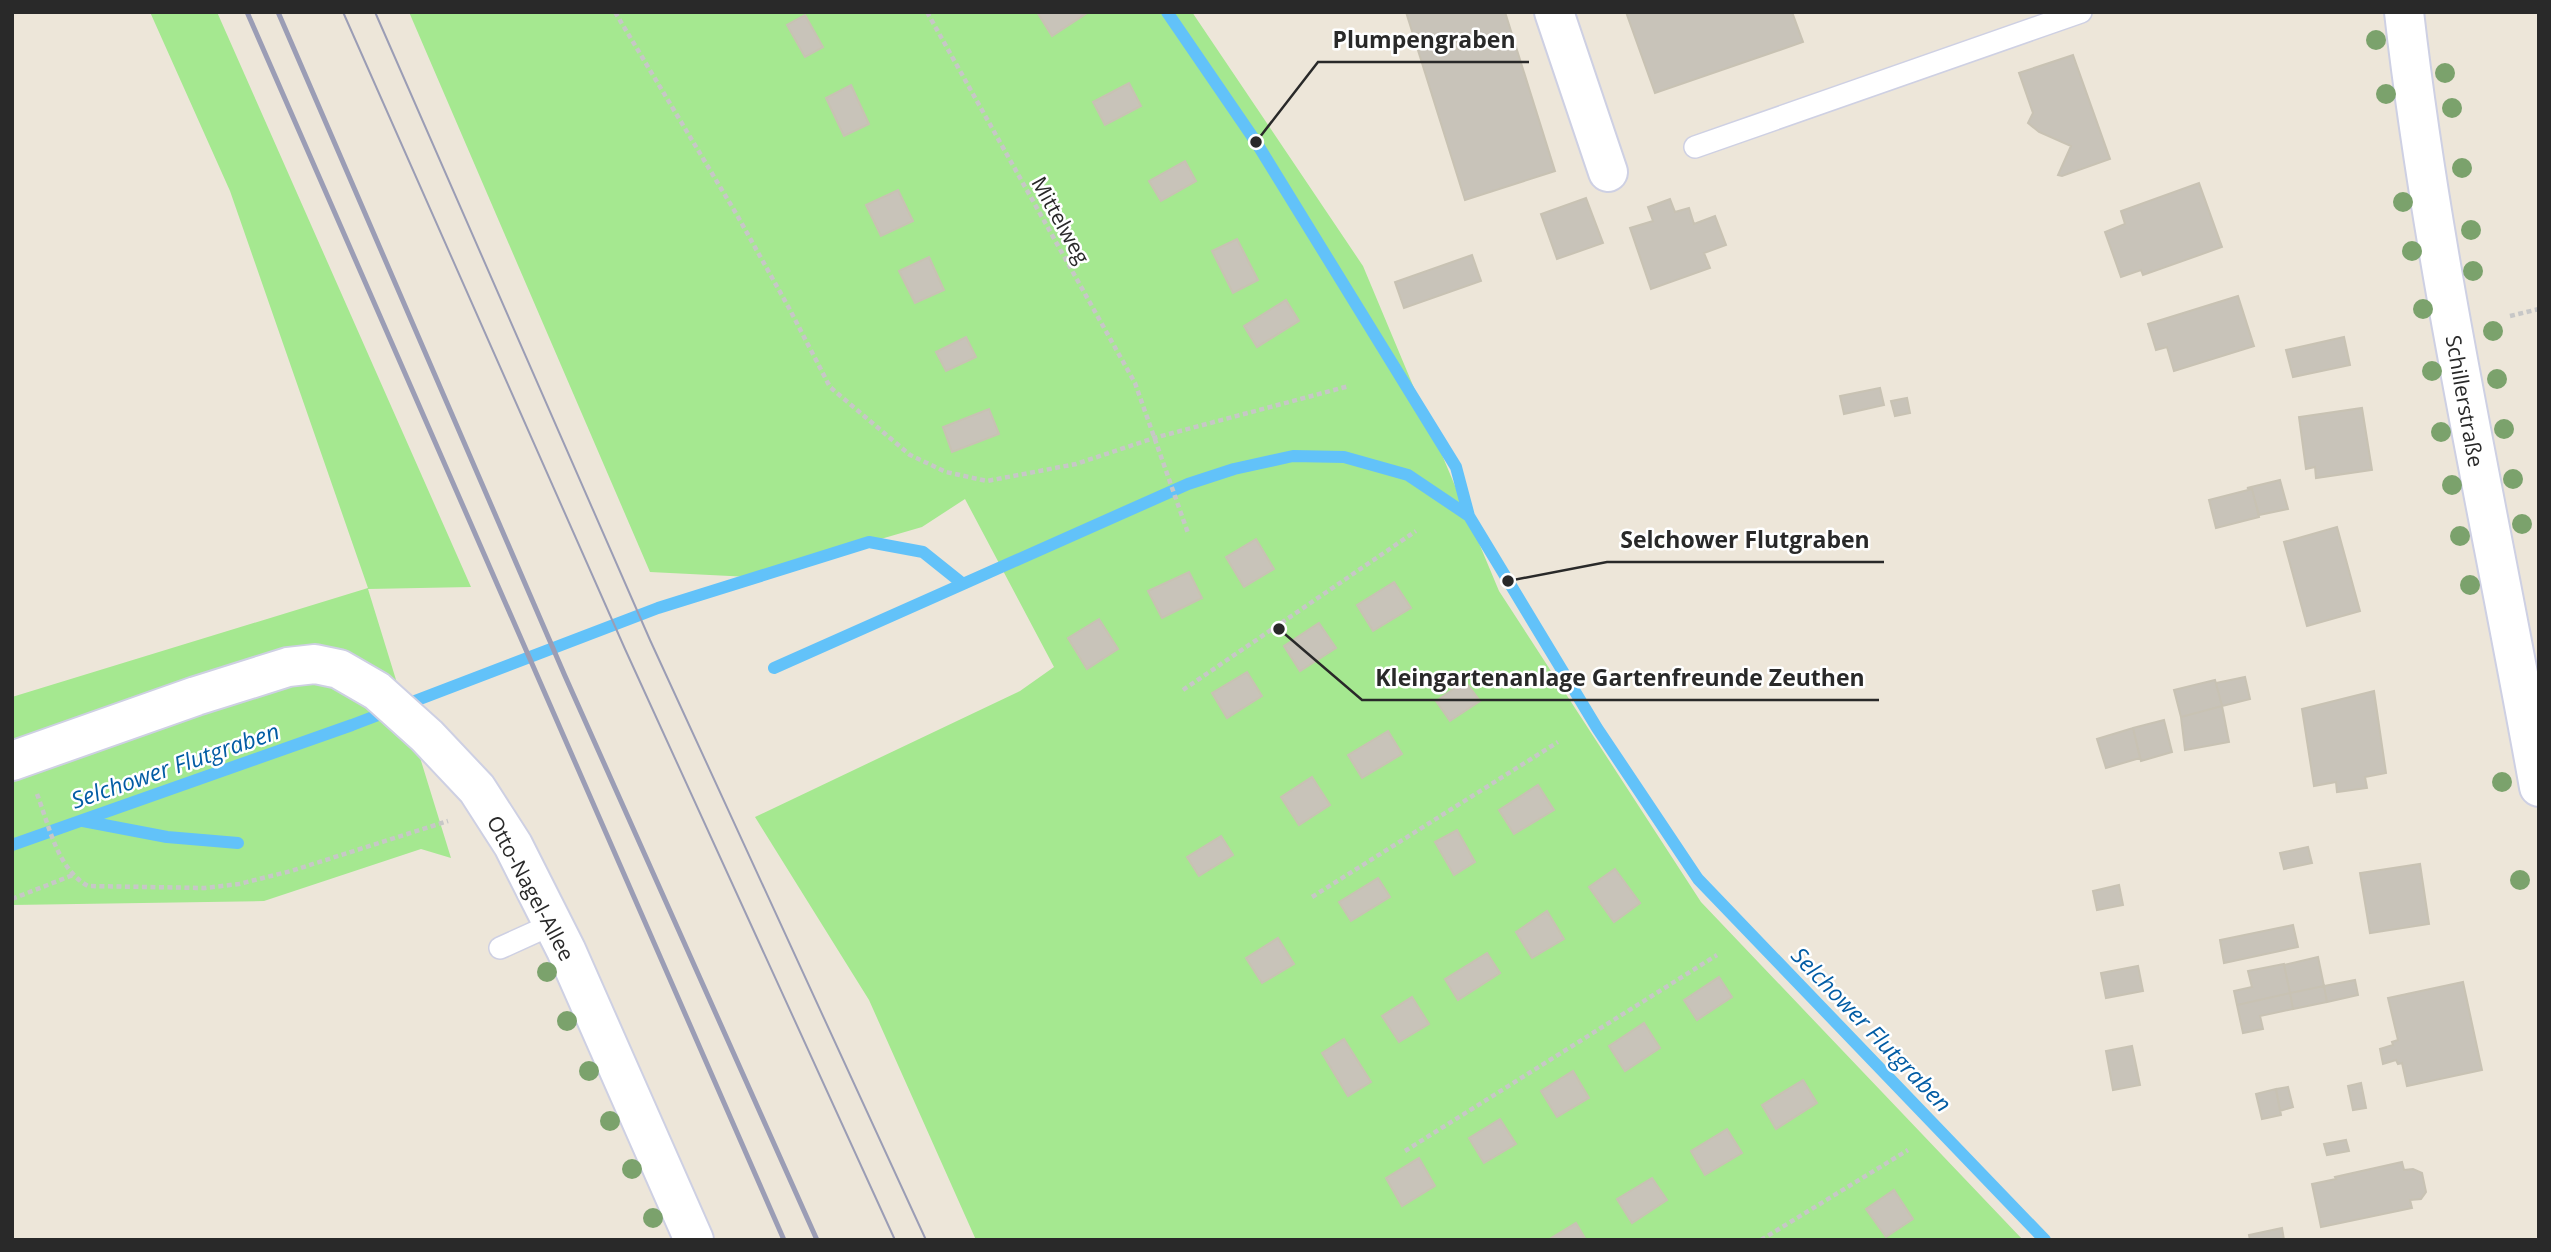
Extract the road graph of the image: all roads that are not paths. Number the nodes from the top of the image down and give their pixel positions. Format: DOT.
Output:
graph roads {
  1 [pos="1554,12"];
  2 [pos="2081,12"];
  3 [pos="2404,12"];
  4 [pos="1695,147"];
  5 [pos="1608,172"];
  6 [pos="12,761"];
  7 [pos="2539,788"];
  8 [pos="553,924"];
  9 [pos="500,948"];
  10 [pos="694,1240"];
  1 -- 5 [label="street"];
  2 -- 4 [label="lane"];
  3 -- 7 [label="street, Schillerstraße"];
  6 -- 8 [label="street, Otto-Nagel-Allee"];
  8 -- 9 [label="lane"];
  8 -- 10 [label="street, Otto-Nagel-Allee"];
}
